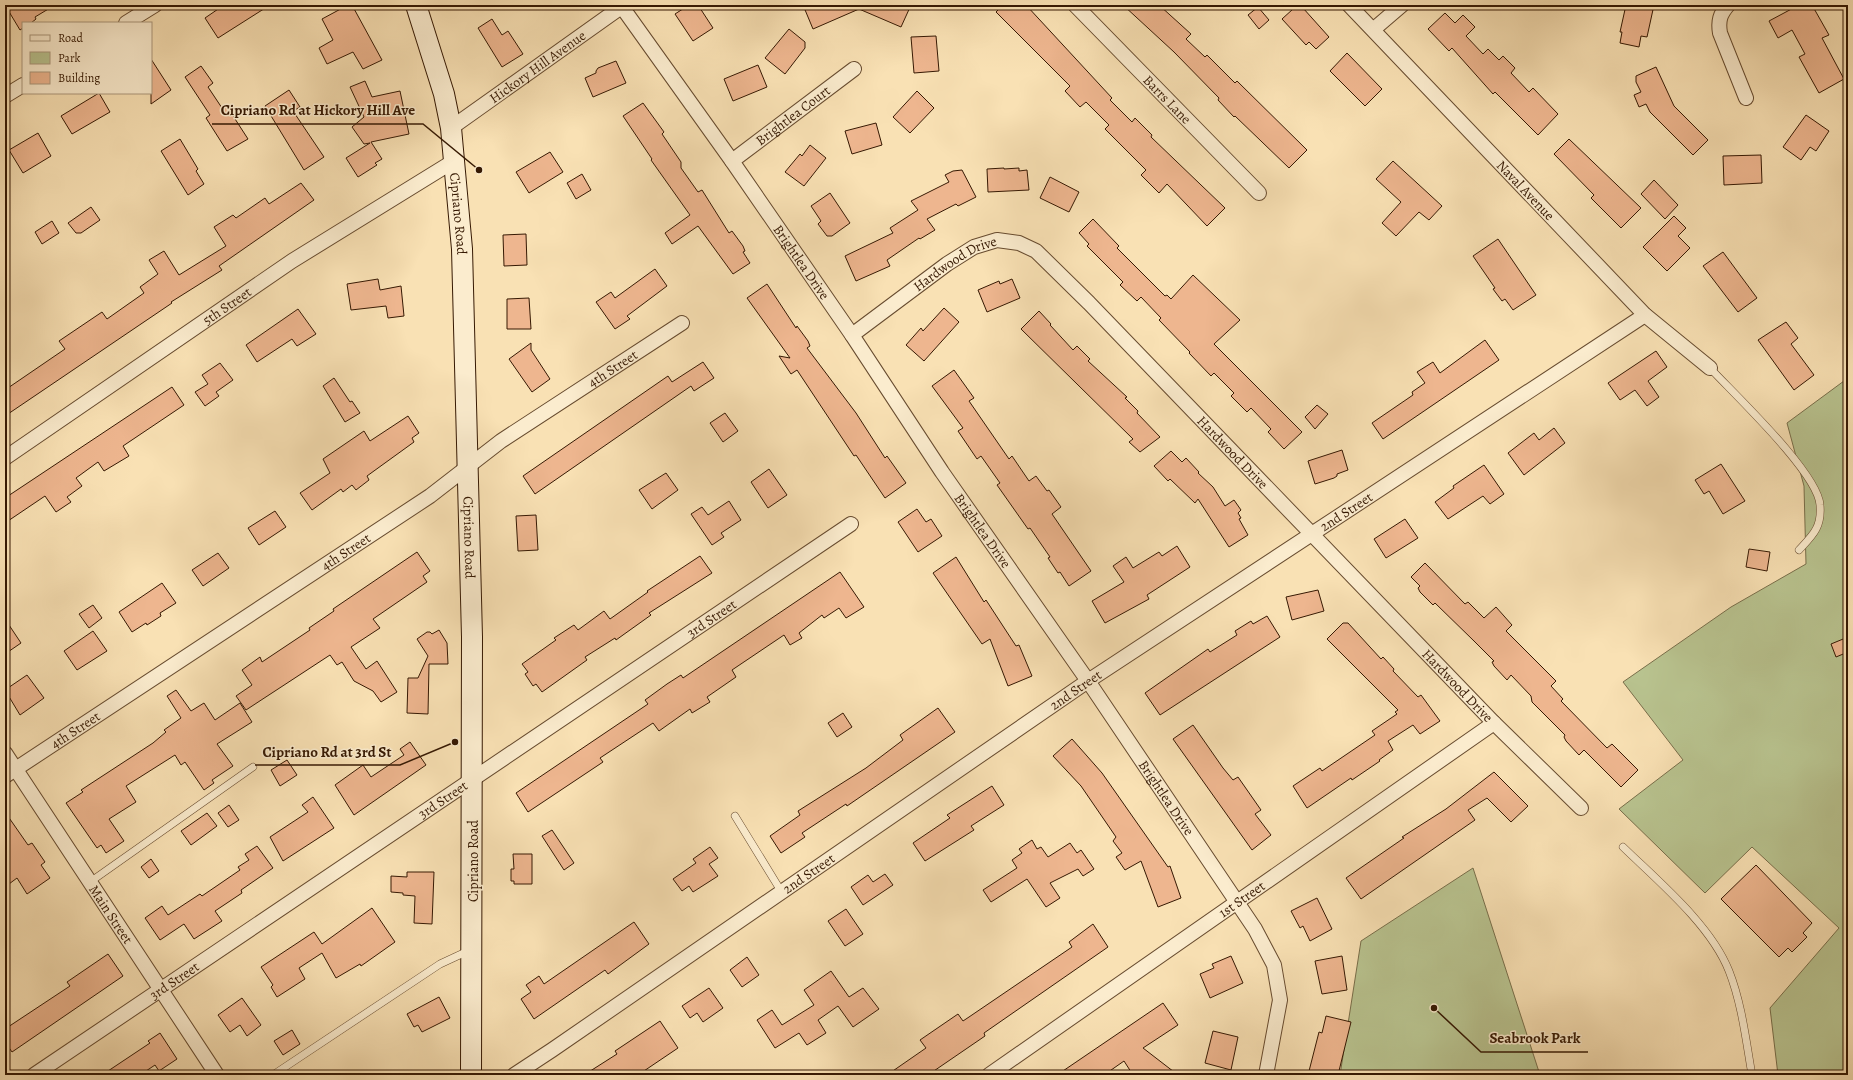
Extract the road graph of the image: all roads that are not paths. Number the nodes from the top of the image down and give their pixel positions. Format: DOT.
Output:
graph roads {
  1 [pos="155,5"];
  2 [pos="416,5"];
  3 [pos="1075,5"];
  4 [pos="1349,5"];
  5 [pos="1402,5"];
  6 [pos="1728,5"];
  7 [pos="623,6"];
  8 [pos="128,22"];
  9 [pos="1374,29"];
  10 [pos="854,69"];
  11 [pos="22,86"];
  12 [pos="5,96"];
  13 [pos="1746,98"];
  14 [pos="451,128"];
  15 [pos="454,161"];
  16 [pos="732,161"];
  17 [pos="1259,193"];
  18 [pos="1644,315"];
  19 [pos="682,323"];
  20 [pos="852,334"];
  21 [pos="1710,368"];
  22 [pos="5,458"];
  23 [pos="469,467"];
  24 [pos="851,524"];
  25 [pos="1313,534"];
  26 [pos="1799,550"];
  27 [pos="1088,681"];
  28 [pos="1494,723"];
  29 [pos="5,753"];
  30 [pos="253,767"];
  31 [pos="10,772"];
  32 [pos="473,779"];
  33 [pos="1581,808"];
  34 [pos="735,816"];
  35 [pos="1622,847"];
  36 [pos="90,882"];
  37 [pos="781,891"];
  38 [pos="1238,903"];
  39 [pos="472,949"];
  40 [pos="160,989"];
  41 [pos="34,1075"];
  42 [pos="217,1075"];
  43 [pos="273,1075"];
  44 [pos="471,1075"];
  45 [pos="514,1075"];
  46 [pos="989,1075"];
  47 [pos="1266,1075"];
  48 [pos="1752,1075"];
  1 -- 8 [label="street"];
  2 -- 14 [label="street, Cipriano Road"];
  3 -- 17 [label="street, Barrs Lane"];
  4 -- 9 [label="street, Naval Avenue"];
  5 -- 9 [label="street"];
  6 -- 13 [label="street"];
  7 -- 14 [label="street, Hickory Hill Avenue"];
  7 -- 16 [label="street, Brightlea Drive"];
  9 -- 18 [label="street, Naval Avenue"];
  10 -- 16 [label="street, Brightlea Court"];
  11 -- 12 [label="street"];
  14 -- 15 [label="street, Cipriano Road"];
  15 -- 22 [label="street, 5th Street"];
  15 -- 23 [label="street, Cipriano Road"];
  16 -- 20 [label="street, Brightlea Drive"];
  18 -- 21 [label="street, Naval Avenue"];
  18 -- 25 [label="street, 2nd Street"];
  19 -- 23 [label="street, 4th Street"];
  20 -- 25 [label="street, Hardwood Drive"];
  20 -- 27 [label="street, Brightlea Drive"];
  21 -- 26 [label="lane"];
  23 -- 31 [label="street, 4th Street"];
  23 -- 32 [label="street, Cipriano Road"];
  24 -- 32 [label="street, 3rd Street"];
  25 -- 27 [label="street, 2nd Street"];
  25 -- 28 [label="street, Hardwood Drive"];
  27 -- 37 [label="street, 2nd Street"];
  27 -- 38 [label="street, Brightlea Drive"];
  28 -- 33 [label="street, Hardwood Drive"];
  28 -- 38 [label="street, 1st Street"];
  29 -- 31 [label="street, Main Street"];
  30 -- 36 [label="lane"];
  31 -- 36 [label="street, Main Street"];
  32 -- 39 [label="street, Cipriano Road"];
  32 -- 40 [label="street, 3rd Street"];
  34 -- 37 [label="lane"];
  35 -- 48 [label="lane"];
  36 -- 40 [label="street, Main Street"];
  37 -- 45 [label="street, 2nd Street"];
  38 -- 46 [label="street, 1st Street"];
  38 -- 47 [label="street, Brightlea Drive"];
  39 -- 43 [label="lane"];
  39 -- 44 [label="street, Cipriano Road"];
  40 -- 41 [label="street, 3rd Street"];
  40 -- 42 [label="street, Main Street"];
}
